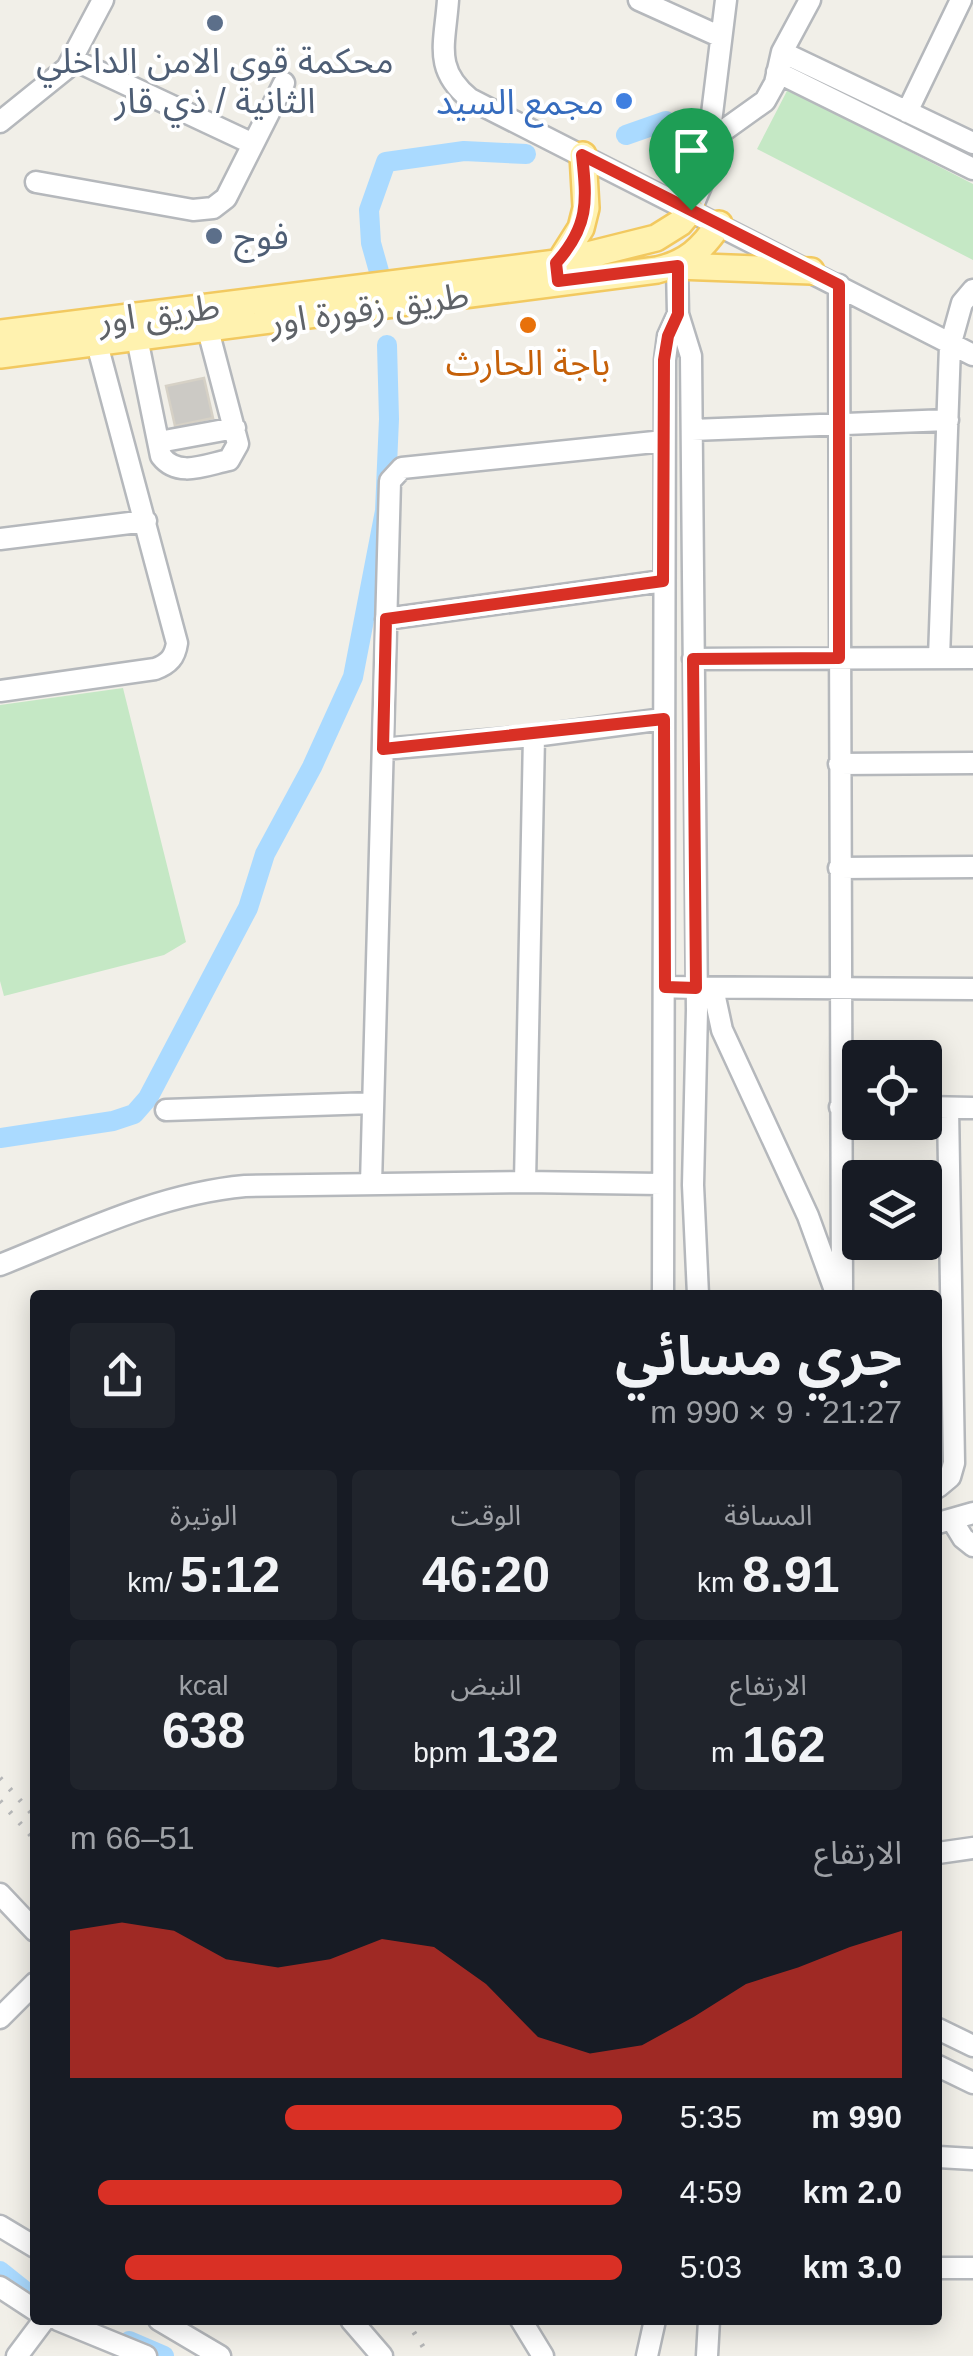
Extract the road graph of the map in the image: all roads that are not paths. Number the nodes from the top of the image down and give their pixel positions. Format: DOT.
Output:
graph roads {
  1 [pos="103,0"];
  2 [pos="448,0"];
  3 [pos="640,0"];
  4 [pos="726,0"];
  5 [pos="810,0"];
  6 [pos="961,0"];
  7 [pos="721,37"];
  8 [pos="74,60"];
  9 [pos="779,62"];
  10 [pos="284,83"];
  11 [pos="907,112"];
  12 [pos="0,122"];
  13 [pos="710,141"];
  14 [pos="973,143"];
  15 [pos="253,144"];
  16 [pos="582,155"];
  17 [pos="973,169"];
  18 [pos="36,182"];
  19 [pos="691,210"];
  20 [pos="719,224"];
  21 [pos="678,266"];
  22 [pos="811,271"];
  23 [pos="557,272"];
  24 [pos="839,285"];
  25 [pos="973,290"];
  26 [pos="678,314"];
  27 [pos="208,330"];
  28 [pos="0,332"];
  29 [pos="137,338"];
  30 [pos="97,344"];
  31 [pos="950,346"];
  32 [pos="0,355"];
  33 [pos="973,355"];
  34 [pos="948,420"];
  35 [pos="839,424"];
  36 [pos="235,428"];
  37 [pos="692,430"];
  38 [pos="664,441"];
  39 [pos="158,442"];
  40 [pos="146,520"];
  41 [pos="0,539"];
  42 [pos="663,581"];
  43 [pos="386,619"];
  44 [pos="839,658"];
  45 [pos="939,658"];
  46 [pos="973,658"];
  47 [pos="693,659"];
  48 [pos="0,691"];
  49 [pos="664,719"];
  50 [pos="534,736"];
  51 [pos="383,749"];
  52 [pos="973,763"];
  53 [pos="839,764"];
  54 [pos="973,867"];
  55 [pos="839,868"];
  56 [pos="665,987"];
  57 [pos="705,988"];
  58 [pos="973,989"];
  59 [pos="839,990"];
  60 [pos="844,1040"];
  61 [pos="373,1103"];
  62 [pos="942,1108"];
  63 [pos="948,1108"];
  64 [pos="973,1108"];
  65 [pos="166,1110"];
  66 [pos="848,1140"];
  67 [pos="525,1182"];
  68 [pos="370,1184"];
  69 [pos="662,1184"];
  70 [pos="0,1266"];
  71 [pos="663,1290"];
  72 [pos="698,1290"];
  73 [pos="837,1290"];
  74 [pos="839,1290"];
  75 [pos="942,1484"];
  76 [pos="973,1513"];
  77 [pos="945,1521"];
  78 [pos="973,1546"];
  79 [pos="973,1848"];
  80 [pos="942,1852"];
  81 [pos="0,1894"];
  82 [pos="30,1926"];
  83 [pos="30,1988"];
  84 [pos="0,2018"];
  85 [pos="942,2030"];
  86 [pos="973,2046"];
  87 [pos="942,2068"];
  88 [pos="973,2083"];
  89 [pos="942,2157"];
  90 [pos="973,2159"];
  91 [pos="0,2226"];
  92 [pos="30,2243"];
  93 [pos="942,2268"];
  94 [pos="973,2268"];
  95 [pos="0,2288"];
  96 [pos="30,2307"];
  97 [pos="40,2325"];
  98 [pos="70,2325"];
  99 [pos="167,2325"];
  100 [pos="355,2325"];
  101 [pos="524,2325"];
  102 [pos="655,2325"];
  103 [pos="709,2325"];
  104 [pos="17,2356"];
  105 [pos="146,2356"];
  106 [pos="220,2356"];
  107 [pos="382,2356"];
  108 [pos="543,2356"];
  109 [pos="647,2356"];
  110 [pos="707,2356"];
  1 -- 8 [label="street"];
  2 -- 16 [label="street"];
  3 -- 7 [label="street"];
  4 -- 7 [label="street"];
  5 -- 9 [label="street"];
  6 -- 11 [label="street"];
  7 -- 13 [label="street"];
  8 -- 12 [label="street"];
  8 -- 15 [label="street"];
  9 -- 11 [label="street"];
  9 -- 13 [label="street"];
  9 -- 17 [label="street"];
  10 -- 15 [label="street"];
  11 -- 14 [label="street"];
  13 -- 19 [label="street"];
  15 -- 18 [label="street"];
  16 -- 19 [label="street"];
  16 -- 23 [label="main road"];
  19 -- 20 [label="street"];
  19 -- 23 [label="main road"];
  20 -- 21 [label="main road"];
  20 -- 22 [label="street"];
  21 -- 22 [label="main road, طريق زقورة اور"];
  21 -- 23 [label="main road, طريق زقورة اور"];
  21 -- 26 [label="street"];
  22 -- 24 [label="street"];
  23 -- 27 [label="main road, طريق زقورة اور"];
  23 -- 28 [label="main road, طريق اور"];
  24 -- 31 [label="street"];
  24 -- 35 [label="street"];
  25 -- 31 [label="street"];
  26 -- 37 [label="street"];
  26 -- 38 [label="street"];
  27 -- 29 [label="main road, طريق زقورة اور"];
  27 -- 36 [label="street"];
  29 -- 30 [label="main road, طريق زقورة اور"];
  29 -- 39 [label="street"];
  30 -- 32 [label="main road, طريق زقورة اور"];
  30 -- 40 [label="street"];
  31 -- 33 [label="street"];
  31 -- 34 [label="street"];
  34 -- 35 [label="street"];
  34 -- 45 [label="street"];
  35 -- 37 [label="street"];
  35 -- 44 [label="street"];
  36 -- 39 [label="street"];
  36 -- 39 [label="street"];
  37 -- 47 [label="street"];
  38 -- 42 [label="street"];
  38 -- 43 [label="street"];
  40 -- 41 [label="street"];
  40 -- 48 [label="street"];
  42 -- 43 [label="street"];
  42 -- 49 [label="street"];
  43 -- 51 [label="street"];
  44 -- 45 [label="street"];
  44 -- 47 [label="street"];
  44 -- 53 [label="street"];
  45 -- 46 [label="street"];
  47 -- 57 [label="street"];
  49 -- 50 [label="street"];
  49 -- 56 [label="street"];
  50 -- 51 [label="street"];
  50 -- 67 [label="street"];
  51 -- 61 [label="street"];
  52 -- 53 [label="street"];
  53 -- 55 [label="street"];
  54 -- 55 [label="street"];
  55 -- 59 [label="street"];
  56 -- 57 [label="street"];
  56 -- 69 [label="street"];
  57 -- 59 [label="street"];
  57 -- 72 [label="street"];
  57 -- 73 [label="street"];
  58 -- 59 [label="street"];
  59 -- 60 [label="street"];
  61 -- 65 [label="street"];
  61 -- 68 [label="street"];
  62 -- 63 [label="street"];
  63 -- 64 [label="street"];
  63 -- 75 [label="street"];
  66 -- 74 [label="street"];
  67 -- 68 [label="street"];
  67 -- 69 [label="street"];
  68 -- 70 [label="street"];
  69 -- 71 [label="street"];
  76 -- 77 [label="street"];
  77 -- 78 [label="street"];
  79 -- 80 [label="street"];
  81 -- 82 [label="street"];
  83 -- 84 [label="street"];
  85 -- 86 [label="street"];
  87 -- 88 [label="street"];
  89 -- 90 [label="street"];
  91 -- 92 [label="street"];
  93 -- 94 [label="street"];
  95 -- 96 [label="street"];
  97 -- 104 [label="street"];
  98 -- 105 [label="street"];
  99 -- 106 [label="street"];
  100 -- 107 [label="street"];
  101 -- 108 [label="street"];
  102 -- 109 [label="street"];
  103 -- 110 [label="street"];
}
